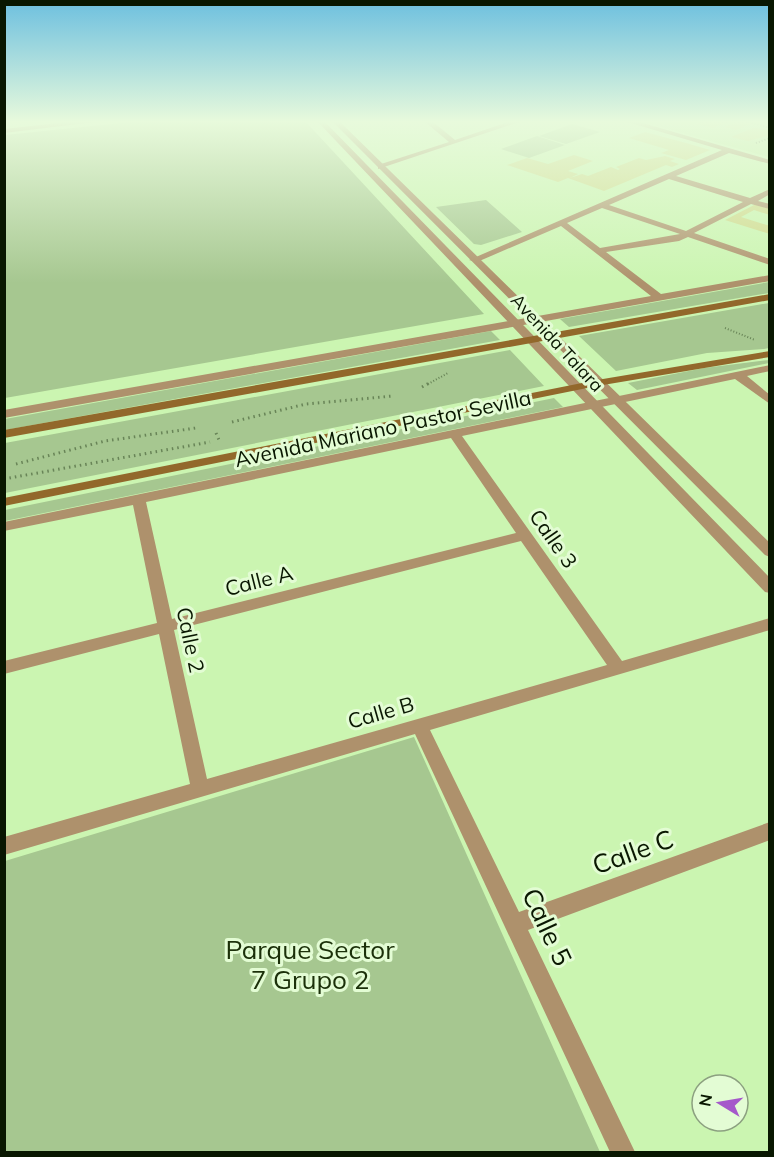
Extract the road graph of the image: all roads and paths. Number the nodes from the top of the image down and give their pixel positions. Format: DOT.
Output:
graph roads {
  1 [pos="371,175"];
  2 [pos="389,175"];
  3 [pos="668,176"];
  4 [pos="770,191"];
  5 [pos="749,201"];
  6 [pos="602,205"];
  7 [pos="770,207"];
  8 [pos="561,222"];
  9 [pos="688,233"];
  10 [pos="598,251"];
  11 [pos="474,260"];
  12 [pos="770,262"];
  13 [pos="770,278"];
  14 [pos="658,297"];
  15 [pos="770,297"];
  16 [pos="536,321"];
  17 [pos="515,324"];
  18 [pos="725,328"];
  19 [pos="551,335"];
  20 [pos="530,339"];
  21 [pos="759,342"];
  22 [pos="770,354"];
  23 [pos="770,368"];
  24 [pos="738,375"];
  25 [pos="597,383"];
  26 [pos="575,388"];
  27 [pos="393,396"];
  28 [pos="615,401"];
  29 [pos="770,401"];
  30 [pos="592,406"];
  31 [pos="4,414"];
  32 [pos="232,422"];
  33 [pos="196,428"];
  34 [pos="216,433"];
  35 [pos="4,434"];
  36 [pos="455,435"];
  37 [pos="219,440"];
  38 [pos="16,464"];
  39 [pos="139,500"];
  40 [pos="4,502"];
  41 [pos="4,527"];
  42 [pos="525,535"];
  43 [pos="770,552"];
  44 [pos="770,588"];
  45 [pos="770,624"];
  46 [pos="165,627"];
  47 [pos="4,668"];
  48 [pos="618,668"];
  49 [pos="420,725"];
  50 [pos="200,789"];
  51 [pos="770,831"];
  52 [pos="4,846"];
  53 [pos="516,924"];
  54 [pos="623,1152"];
  1 -- 17 [label="street, Avenida Talara"];
  2 -- 11 [label="street, Avenida Talara"];
  3 -- 5 [label="street"];
  3 -- 6 [label="street"];
  4 -- 5 [label="street"];
  5 -- 7 [label="street"];
  5 -- 9 [label="street"];
  6 -- 8 [label="street"];
  6 -- 9 [label="street"];
  8 -- 10 [label="street"];
  8 -- 11 [label="street"];
  9 -- 10 [label="street"];
  9 -- 12 [label="street"];
  10 -- 14 [label="street"];
  11 -- 16 [label="street, Avenida Talara"];
  13 -- 14 [label="street"];
  14 -- 16 [label="street"];
  15 -- 19 [label="main road"];
  16 -- 17 [label="street"];
  16 -- 19 [label="street, Avenida Talara"];
  17 -- 20 [label="street, Avenida Talara"];
  17 -- 31 [label="street"];
  18 -- 21 [label="path"];
  19 -- 20 [label="main road"];
  19 -- 25 [label="street, Avenida Talara"];
  20 -- 26 [label="street, Avenida Talara"];
  20 -- 35 [label="main road"];
  22 -- 25 [label="main road, Avenida Mariano Pastor Sevilla"];
  23 -- 24 [label="street, Avenida Mariano Pastor Sevilla"];
  24 -- 28 [label="street, Avenida Mariano Pastor Sevilla"];
  24 -- 29 [label="street"];
  25 -- 26 [label="main road, Avenida Mariano Pastor Sevilla"];
  25 -- 28 [label="street, Avenida Talara"];
  26 -- 30 [label="street, Avenida Talara"];
  26 -- 40 [label="main road, Avenida Mariano Pastor Sevilla"];
  27 -- 32 [label="path"];
  28 -- 30 [label="street, Avenida Mariano Pastor Sevilla"];
  28 -- 43 [label="street, Avenida Talara"];
  30 -- 36 [label="street, Avenida Mariano Pastor Sevilla"];
  30 -- 44 [label="street, Avenida Talara"];
  33 -- 38 [label="path"];
  34 -- 37 [label="path"];
  36 -- 39 [label="street, Avenida Mariano Pastor Sevilla"];
  36 -- 42 [label="street, Calle 3"];
  39 -- 41 [label="street, Avenida Mariano Pastor Sevilla"];
  39 -- 46 [label="street, Calle 2"];
  42 -- 46 [label="street, Calle A"];
  42 -- 48 [label="street, Calle 3"];
  45 -- 48 [label="street, Calle B"];
  46 -- 47 [label="street, Calle A"];
  46 -- 50 [label="street, Calle 2"];
  48 -- 49 [label="street, Calle B"];
  49 -- 50 [label="street, Calle B"];
  49 -- 53 [label="street, Calle 5"];
  50 -- 52 [label="street, Calle B"];
  51 -- 53 [label="street, Calle C"];
  53 -- 54 [label="street, Calle 5"];
}
